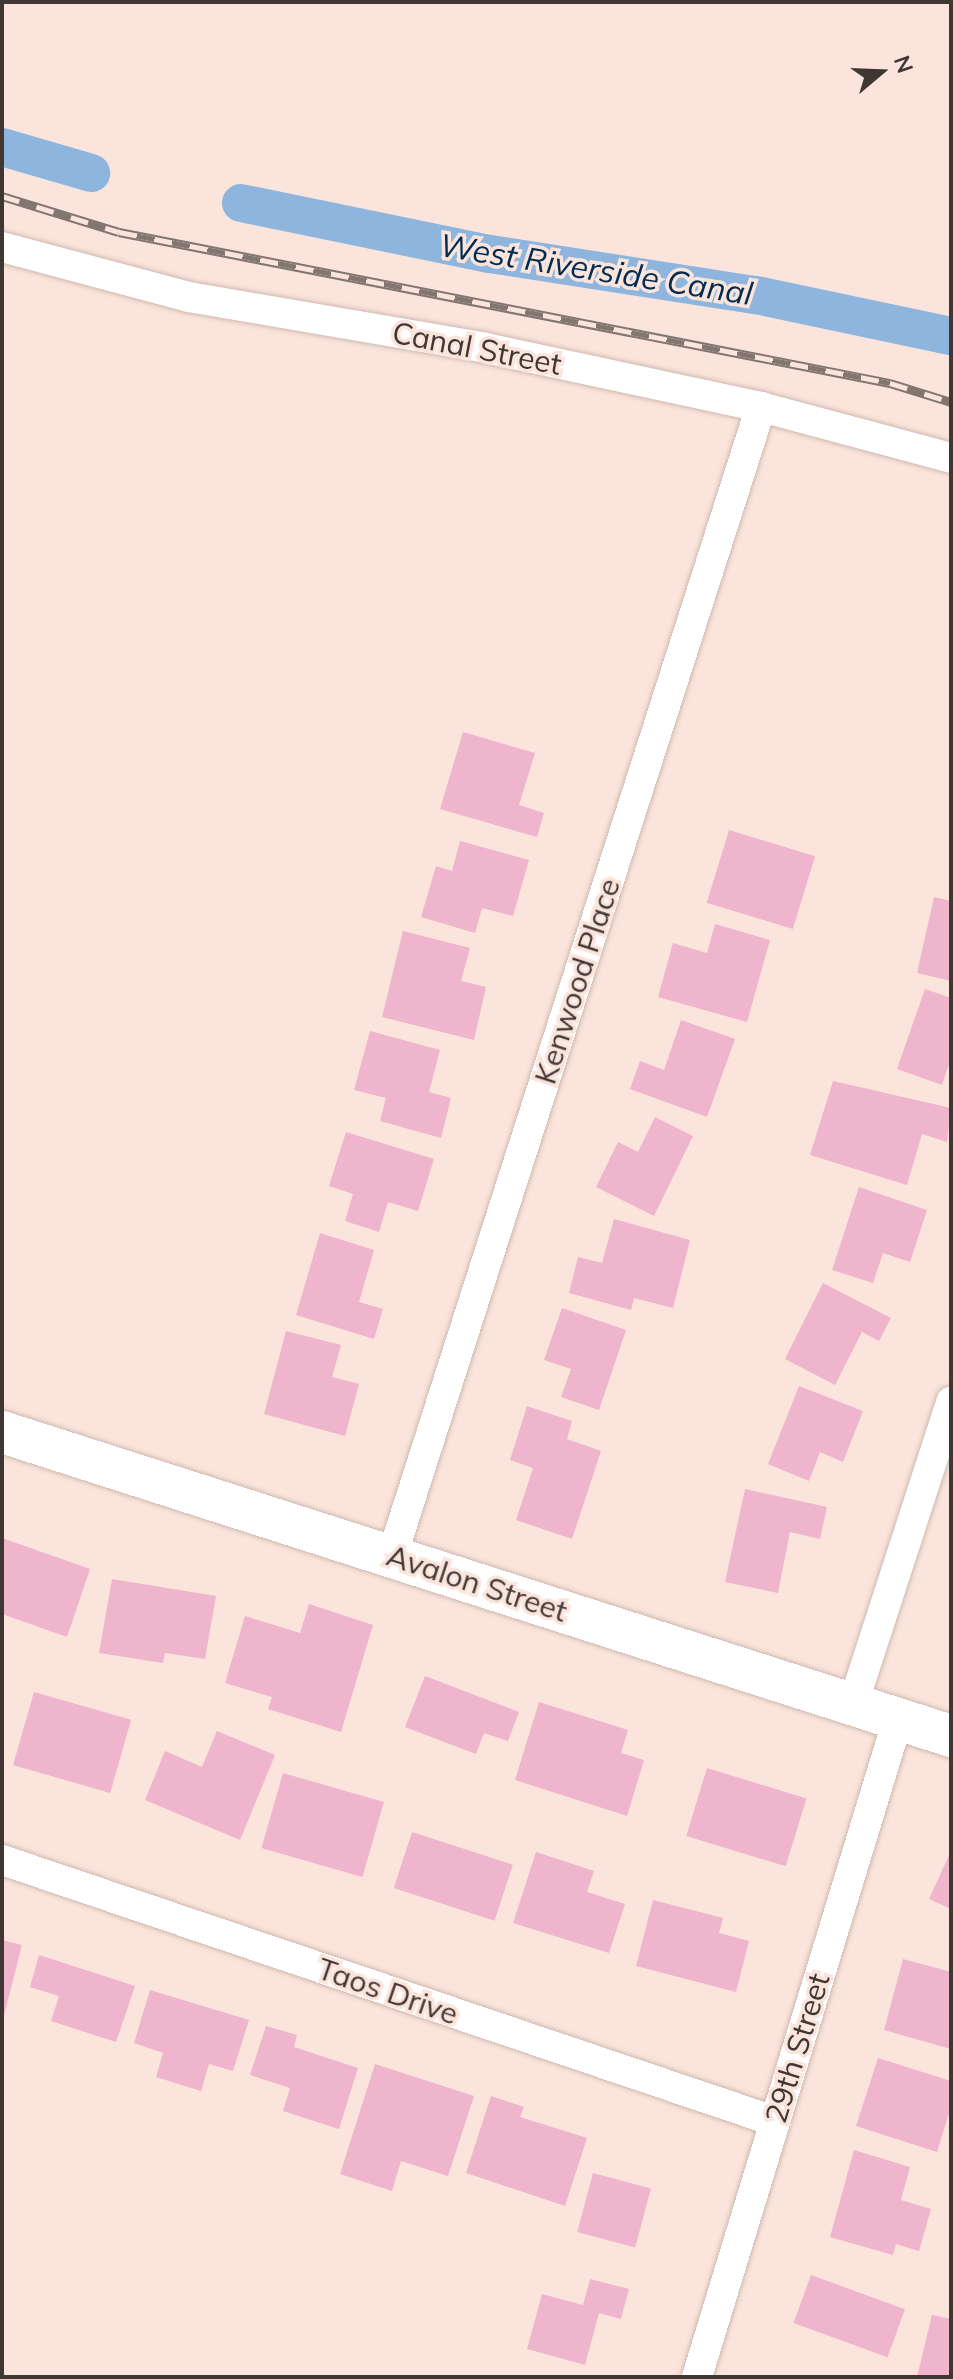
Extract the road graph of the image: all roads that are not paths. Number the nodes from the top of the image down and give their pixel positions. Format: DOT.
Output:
graph roads {
  1 [pos="2,247"];
  2 [pos="761,407"];
  3 [pos="951,458"];
  4 [pos="951,1402"];
  5 [pos="2,1432"];
  6 [pos="392,1556"];
  7 [pos="853,1704"];
  8 [pos="898,1719"];
  9 [pos="951,1736"];
  10 [pos="2,1860"];
  11 [pos="774,2121"];
  12 [pos="697,2377"];
  1 -- 2 [label="street, Canal Street"];
  2 -- 3 [label="street, Canal Street"];
  2 -- 6 [label="street, Kenwood Place"];
  4 -- 7 [label="street"];
  5 -- 6 [label="street, Avalon Street"];
  6 -- 7 [label="street, Avalon Street"];
  7 -- 8 [label="street, Avalon Street"];
  8 -- 9 [label="street, Avalon Street"];
  8 -- 11 [label="street, 29th Street"];
  10 -- 11 [label="street, Taos Drive"];
  11 -- 12 [label="street, 29th Street"];
}
